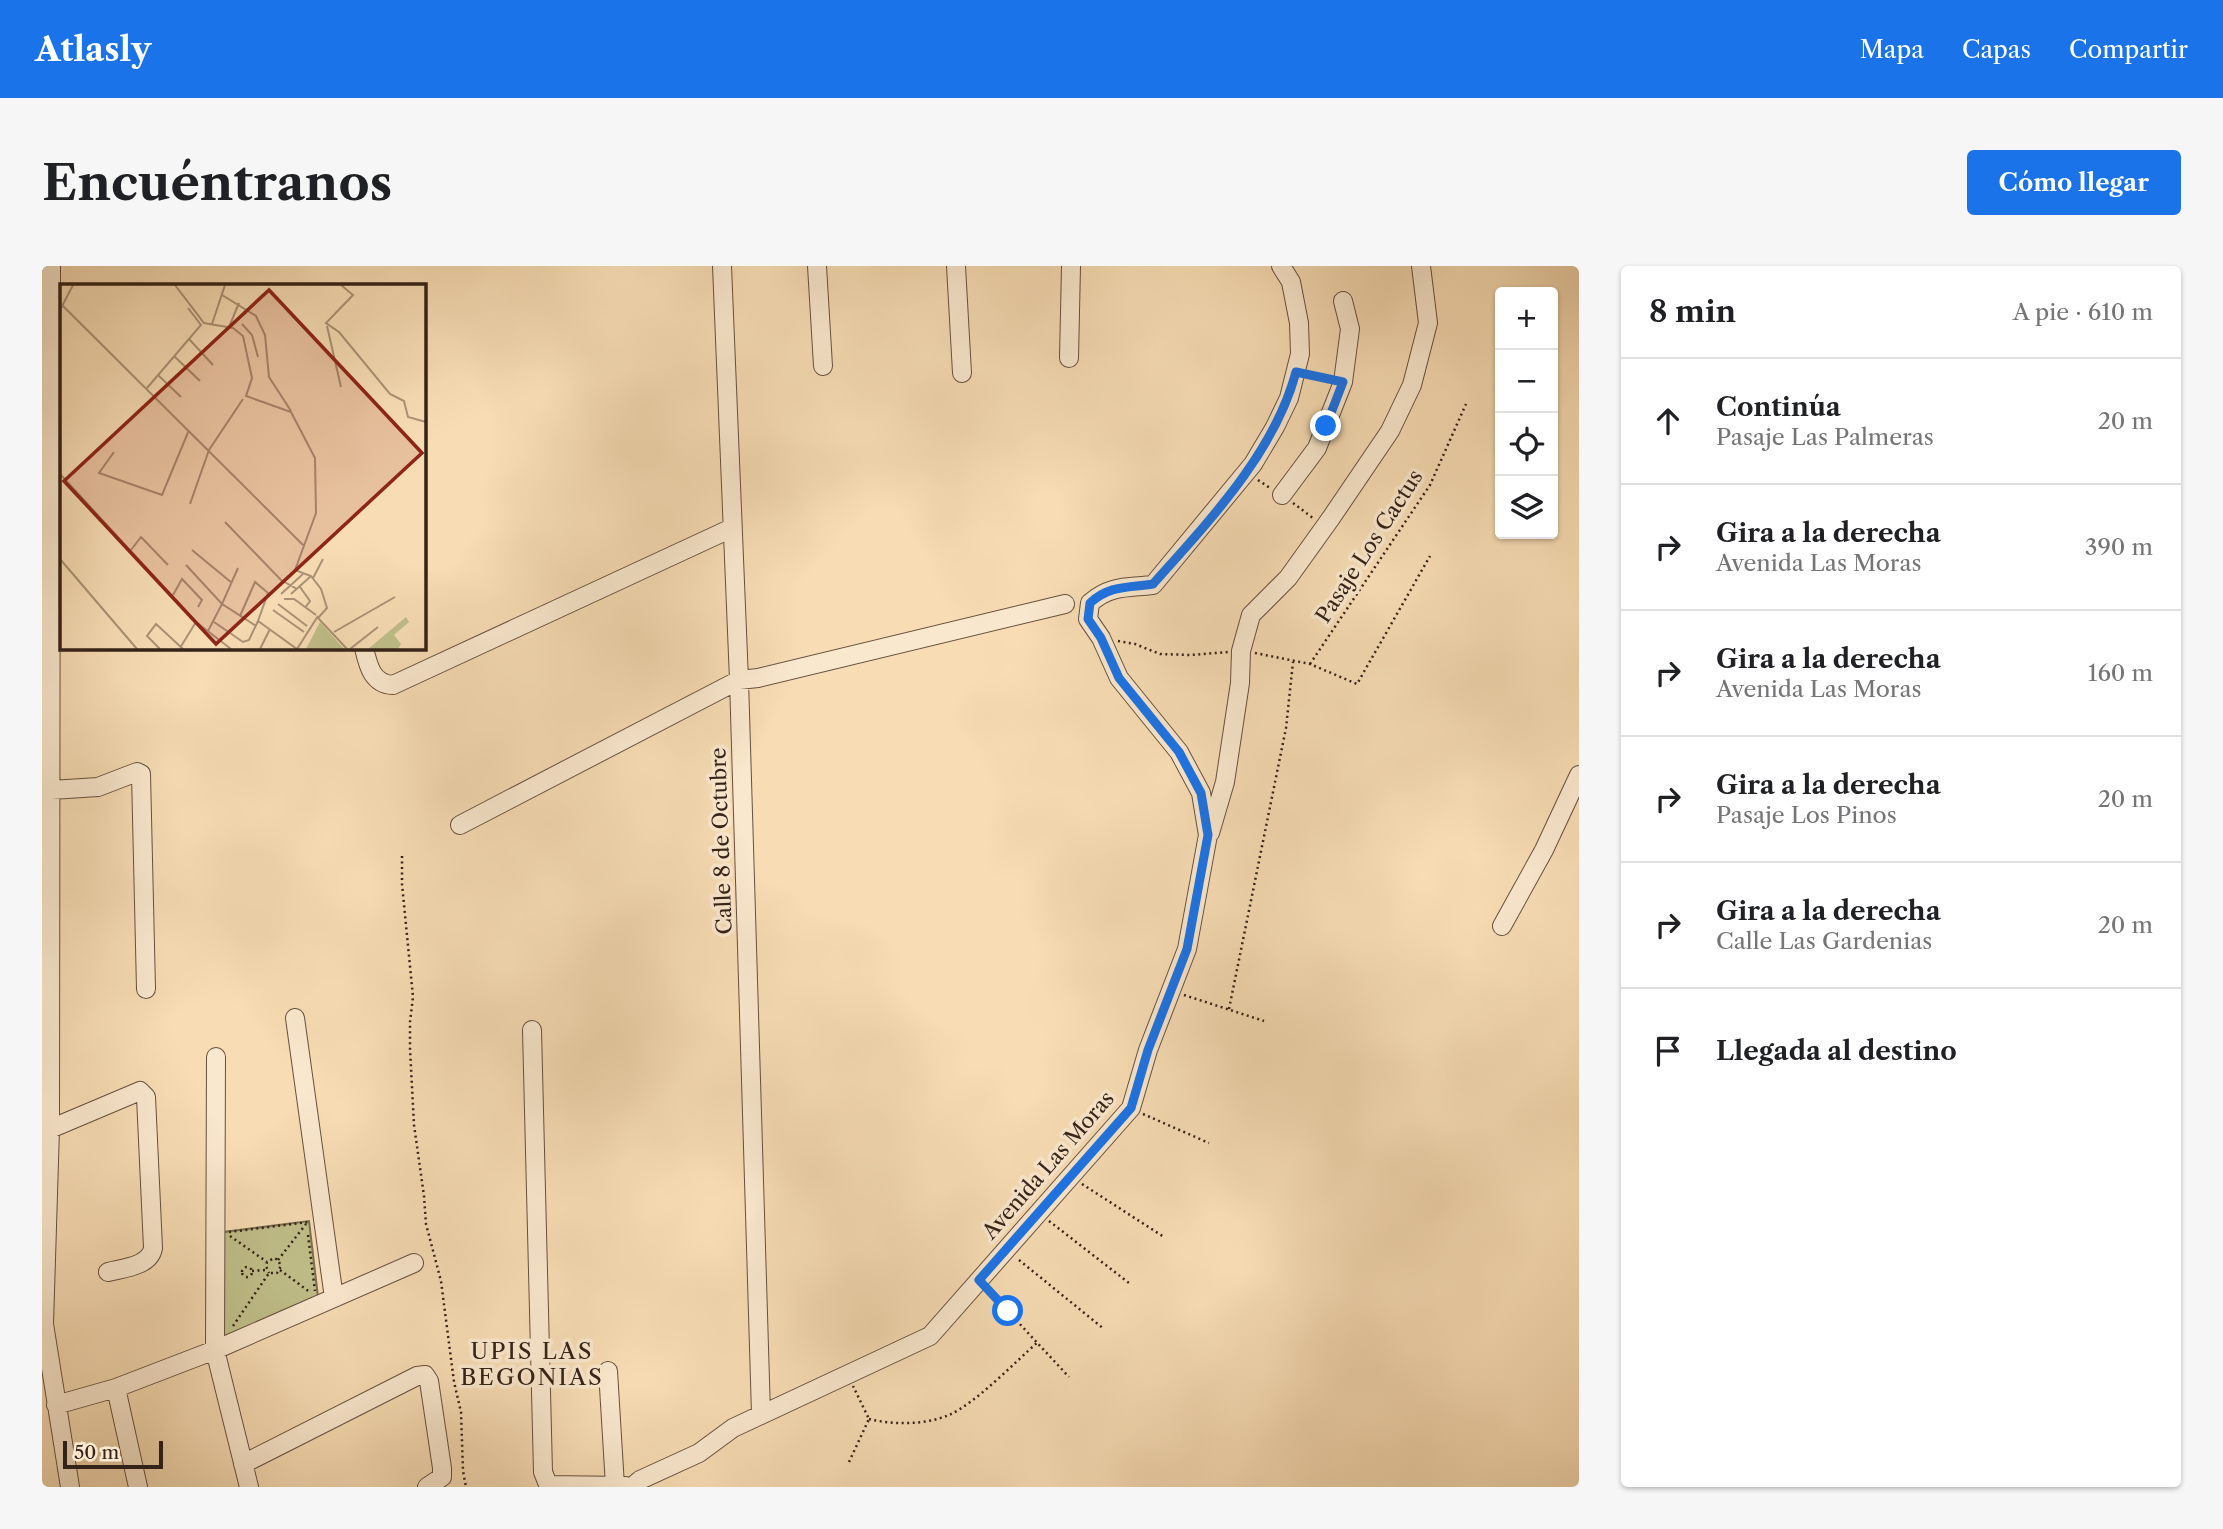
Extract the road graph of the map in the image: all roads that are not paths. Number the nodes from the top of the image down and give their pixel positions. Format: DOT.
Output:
graph roads {
  1 [pos="51,266"];
  2 [pos="722,266"];
  3 [pos="817,266"];
  4 [pos="956,266"];
  5 [pos="1071,266"];
  6 [pos="1281,266"];
  7 [pos="1421,266"];
  8 [pos="1343,301"];
  9 [pos="1069,358"];
  10 [pos="823,366"];
  11 [pos="962,373"];
  12 [pos="1282,495"];
  13 [pos="732,528"];
  14 [pos="1065,604"];
  15 [pos="364,649"];
  16 [pos="739,680"];
  17 [pos="1579,775"];
  18 [pos="51,790"];
  19 [pos="460,825"];
  20 [pos="1204,853"];
  21 [pos="1502,926"];
  22 [pos="146,989"];
  23 [pos="295,1018"];
  24 [pos="532,1030"];
  25 [pos="216,1057"];
  26 [pos="50,1129"];
  27 [pos="414,1263"];
  28 [pos="108,1272"];
  29 [pos="334,1298"];
  30 [pos="43,1324"];
  31 [pos="215,1350"];
  32 [pos="608,1371"];
  33 [pos="116,1388"];
  34 [pos="56,1405"];
  35 [pos="761,1414"];
  36 [pos="243,1464"];
  37 [pos="549,1486"];
  38 [pos="627,1486"];
  39 [pos="69,1487"];
  40 [pos="138,1487"];
  41 [pos="249,1487"];
  42 [pos="427,1487"];
  1 -- 18 [label="street"];
  2 -- 13 [label="street, Calle 8 de Octubre"];
  3 -- 10 [label="street"];
  4 -- 11 [label="street"];
  5 -- 9 [label="street"];
  6 -- 20 [label="street, Avenida Las Moras"];
  7 -- 20 [label="street"];
  8 -- 12 [label="street"];
  13 -- 15 [label="street"];
  13 -- 16 [label="street, Calle 8 de Octubre"];
  14 -- 16 [label="street"];
  16 -- 19 [label="street"];
  16 -- 35 [label="street, Calle 8 de Octubre"];
  17 -- 21 [label="street"];
  18 -- 22 [label="street"];
  18 -- 26 [label="street"];
  20 -- 35 [label="street, Avenida Las Moras"];
  23 -- 29 [label="street"];
  24 -- 37 [label="street"];
  25 -- 31 [label="street"];
  26 -- 28 [label="street"];
  26 -- 30 [label="street"];
  27 -- 29 [label="street"];
  29 -- 31 [label="street"];
  30 -- 34 [label="street"];
  31 -- 33 [label="street"];
  31 -- 36 [label="street"];
  32 -- 38 [label="street"];
  33 -- 34 [label="street"];
  33 -- 40 [label="street"];
  34 -- 39 [label="street"];
  35 -- 38 [label="street, Avenida Las Moras"];
  36 -- 41 [label="street"];
  36 -- 42 [label="street"];
  37 -- 38 [label="street"];
}
